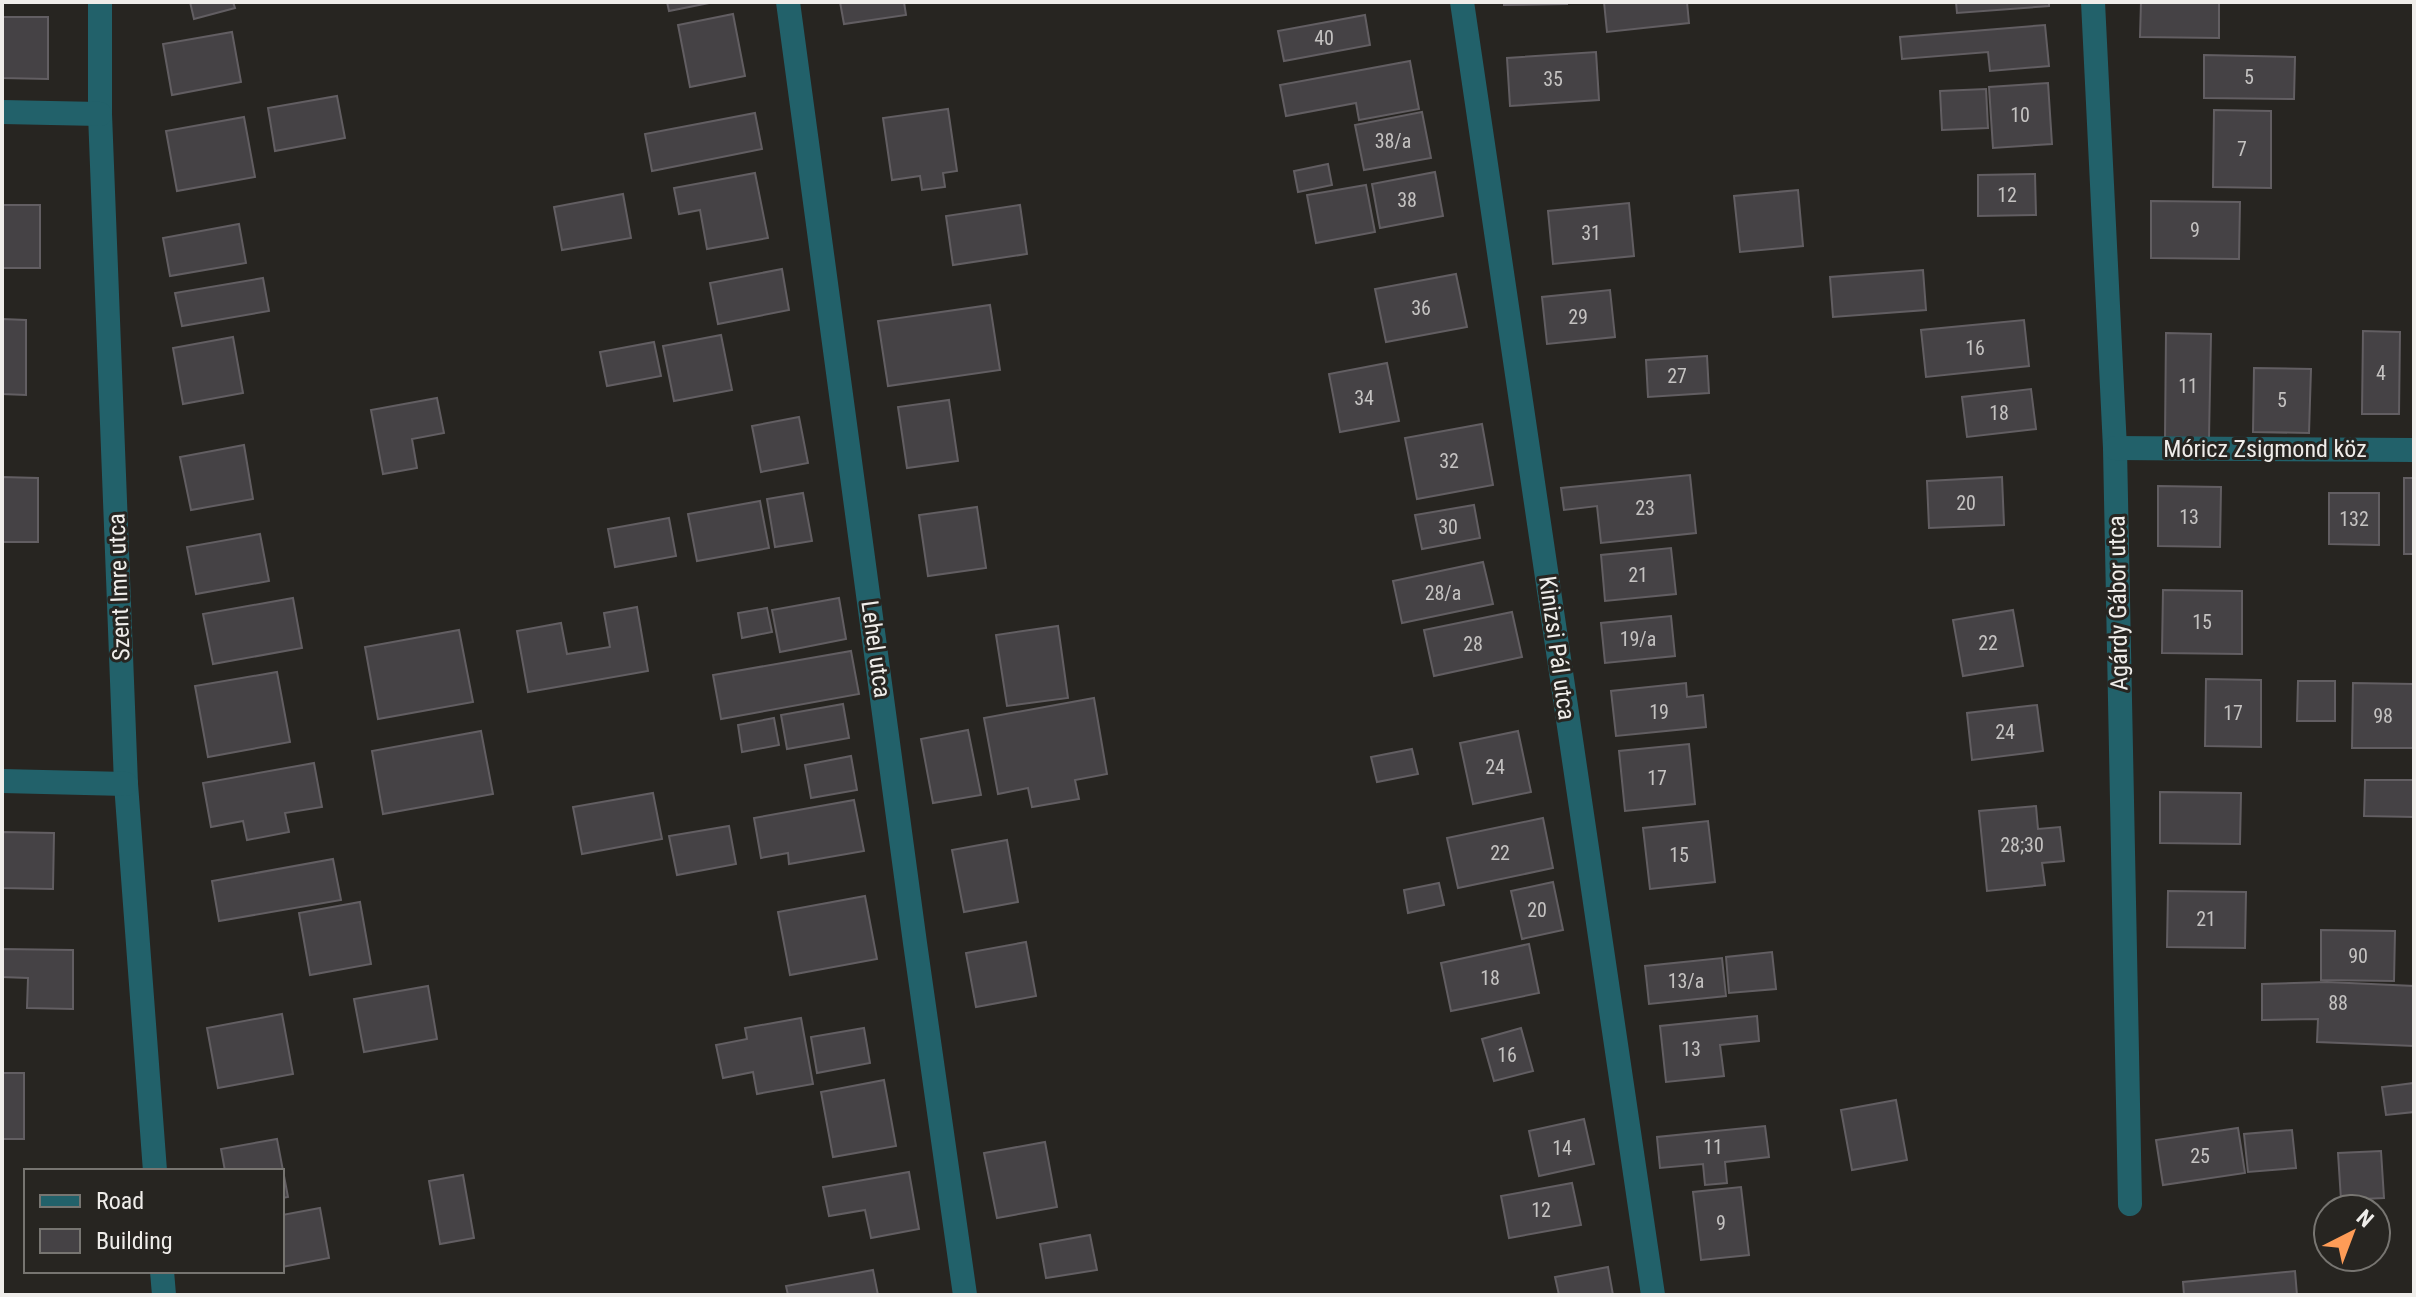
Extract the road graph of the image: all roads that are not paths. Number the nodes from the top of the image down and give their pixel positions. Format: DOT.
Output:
graph roads {
  1 [pos="100,2"];
  2 [pos="788,2"];
  3 [pos="1462,2"];
  4 [pos="2093,2"];
  5 [pos="2,112"];
  6 [pos="100,114"];
  7 [pos="2115,448"];
  8 [pos="2414,450"];
  9 [pos="2,781"];
  10 [pos="126,784"];
  11 [pos="155,1169"];
  12 [pos="2130,1204"];
  13 [pos="162,1273"];
  14 [pos="164,1295"];
  15 [pos="965,1295"];
  16 [pos="1653,1295"];
  1 -- 6 [label="street, Szent Imre utca"];
  2 -- 15 [label="street, Lehel utca"];
  3 -- 16 [label="street, Kinizsi Pál utca"];
  4 -- 7 [label="street, Agárdy Gábor utca"];
  5 -- 6 [label="street"];
  6 -- 10 [label="street, Szent Imre utca"];
  7 -- 8 [label="street, Móricz Zsigmond köz"];
  7 -- 12 [label="street, Agárdy Gábor utca"];
  9 -- 10 [label="street"];
  10 -- 11 [label="street, Szent Imre utca"];
  13 -- 14 [label="street"];
}
